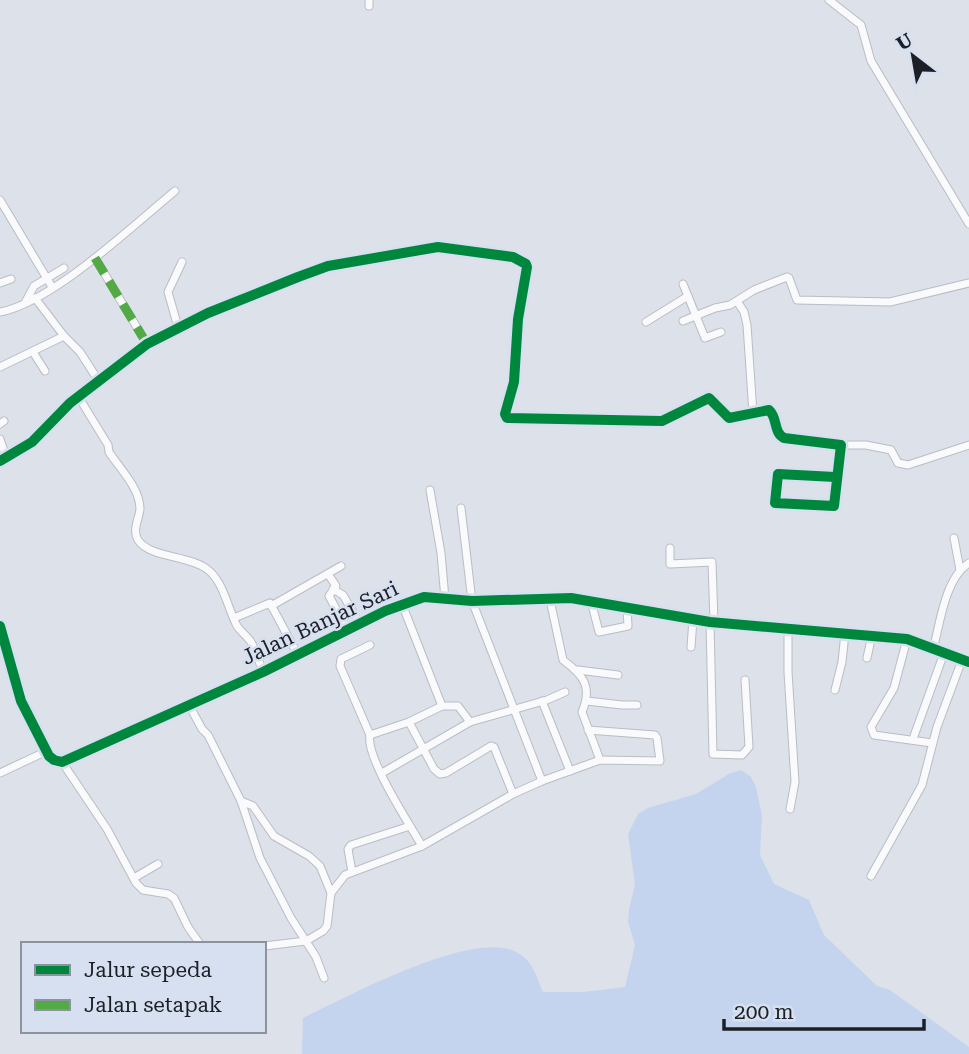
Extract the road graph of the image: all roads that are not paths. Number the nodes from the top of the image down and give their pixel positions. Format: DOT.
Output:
graph roads {
  1 [pos="830,0"];
  2 [pos="175,191"];
  3 [pos="0,200"];
  4 [pos="969,224"];
  5 [pos="95,258"];
  6 [pos="182,262"];
  7 [pos="64,268"];
  8 [pos="46,278"];
  9 [pos="11,279"];
  10 [pos="969,283"];
  11 [pos="0,284"];
  12 [pos="683,284"];
  13 [pos="52,288"];
  14 [pos="688,296"];
  15 [pos="35,298"];
  16 [pos="26,301"];
  17 [pos="737,301"];
  18 [pos="0,312"];
  19 [pos="696,316"];
  20 [pos="646,321"];
  21 [pos="683,321"];
  22 [pos="178,327"];
  23 [pos="721,332"];
  24 [pos="64,336"];
  25 [pos="147,344"];
  26 [pos="33,352"];
  27 [pos="0,368"];
  28 [pos="45,371"];
  29 [pos="99,380"];
  30 [pos="78,396"];
  31 [pos="753,413"];
  32 [pos="0,439"];
  33 [pos="841,445"];
  34 [pos="969,445"];
  35 [pos="3,459"];
  36 [pos="835,477"];
  37 [pos="430,490"];
  38 [pos="461,508"];
  39 [pos="954,538"];
  40 [pos="670,548"];
  41 [pos="969,564"];
  42 [pos="341,566"];
  43 [pos="960,570"];
  44 [pos="328,574"];
  45 [pos="333,589"];
  46 [pos="444,599"];
  47 [pos="550,600"];
  48 [pos="472,601"];
  49 [pos="591,601"];
  50 [pos="402,604"];
  51 [pos="271,606"];
  52 [pos="627,608"];
  53 [pos="234,618"];
  54 [pos="692,619"];
  55 [pos="712,622"];
  56 [pos="360,624"];
  57 [pos="0,626"];
  58 [pos="789,628"];
  59 [pos="348,631"];
  60 [pos="845,632"];
  61 [pos="872,635"];
  62 [pos="907,639"];
  63 [pos="370,645"];
  64 [pos="691,647"];
  65 [pos="938,651"];
  66 [pos="298,656"];
  67 [pos="867,658"];
  68 [pos="965,661"];
  69 [pos="578,670"];
  70 [pos="263,672"];
  71 [pos="618,675"];
  72 [pos="745,680"];
  73 [pos="835,691"];
  74 [pos="565,692"];
  75 [pos="542,701"];
  76 [pos="587,701"];
  77 [pos="189,705"];
  78 [pos="637,705"];
  79 [pos="442,706"];
  80 [pos="513,710"];
  81 [pos="409,722"];
  82 [pos="470,722"];
  83 [pos="588,730"];
  84 [pos="370,735"];
  85 [pos="914,736"];
  86 [pos="932,743"];
  87 [pos="424,749"];
  88 [pos="47,751"];
  89 [pos="600,760"];
  90 [pos="62,762"];
  91 [pos="570,771"];
  92 [pos="382,773"];
  93 [pos="0,774"];
  94 [pos="542,780"];
  95 [pos="513,794"];
  96 [pos="241,801"];
  97 [pos="790,809"];
  98 [pos="410,826"];
  99 [pos="422,846"];
  100 [pos="158,864"];
  101 [pos="352,872"];
  102 [pos="871,876"];
  103 [pos="134,878"];
  104 [pos="331,893"];
  105 [pos="306,941"];
  106 [pos="199,942"];
  107 [pos="266,946"];
  108 [pos="324,978"];
  1 -- 4 [label="street"];
  2 -- 5 [label="street"];
  3 -- 8 [label="street"];
  5 -- 13 [label="street"];
  5 -- 25 [label="street"];
  6 -- 22 [label="street"];
  7 -- 8 [label="street"];
  8 -- 13 [label="street"];
  8 -- 16 [label="street"];
  9 -- 11 [label="street"];
  10 -- 17 [label="street"];
  12 -- 14 [label="street"];
  13 -- 15 [label="street"];
  14 -- 19 [label="street"];
  14 -- 20 [label="street"];
  15 -- 16 [label="street"];
  15 -- 24 [label="street"];
  16 -- 18 [label="street"];
  17 -- 19 [label="street"];
  17 -- 31 [label="street"];
  19 -- 21 [label="street"];
  19 -- 23 [label="street"];
  22 -- 25 [label="street"];
  22 -- 31 [label="street"];
  24 -- 26 [label="street"];
  24 -- 29 [label="street"];
  25 -- 29 [label="street"];
  26 -- 27 [label="street"];
  26 -- 28 [label="street"];
  29 -- 30 [label="street"];
  30 -- 35 [label="street"];
  30 -- 53 [label="street"];
  31 -- 33 [label="street"];
  32 -- 35 [label="street"];
  33 -- 34 [label="street"];
  33 -- 36 [label="street"];
  36 -- 36 [label="street"];
  37 -- 46 [label="street"];
  38 -- 48 [label="street"];
  39 -- 43 [label="street"];
  40 -- 55 [label="street"];
  41 -- 43 [label="street"];
  42 -- 44 [label="street"];
  43 -- 65 [label="street"];
  44 -- 45 [label="street"];
  44 -- 51 [label="street"];
  45 -- 56 [label="street"];
  45 -- 59 [label="street"];
  46 -- 48 [label="street, Jalan Banjar Sari"];
  46 -- 50 [label="street, Jalan Banjar Sari"];
  47 -- 48 [label="street, Jalan Banjar Sari"];
  47 -- 49 [label="street, Jalan Banjar Sari"];
  47 -- 69 [label="street"];
  48 -- 80 [label="street"];
  49 -- 52 [label="street, Jalan Banjar Sari"];
  49 -- 52 [label="street"];
  50 -- 56 [label="street, Jalan Banjar Sari"];
  50 -- 79 [label="street"];
  51 -- 53 [label="street"];
  51 -- 66 [label="street"];
  52 -- 54 [label="street, Jalan Banjar Sari"];
  53 -- 70 [label="street"];
  54 -- 55 [label="street, Jalan Banjar Sari"];
  54 -- 64 [label="street"];
  55 -- 58 [label="street, Jalan Banjar Sari"];
  55 -- 72 [label="street"];
  56 -- 59 [label="street, Jalan Banjar Sari"];
  57 -- 88 [label="street"];
  58 -- 60 [label="street, Jalan Banjar Sari"];
  58 -- 97 [label="street"];
  59 -- 66 [label="street, Jalan Banjar Sari"];
  60 -- 61 [label="street, Jalan Banjar Sari"];
  60 -- 73 [label="street"];
  61 -- 62 [label="street, Jalan Banjar Sari"];
  61 -- 67 [label="street"];
  62 -- 65 [label="street, Jalan Banjar Sari"];
  62 -- 86 [label="street"];
  63 -- 84 [label="street"];
  65 -- 68 [label="street, Jalan Banjar Sari"];
  65 -- 85 [label="street"];
  66 -- 70 [label="street, Jalan Banjar Sari"];
  68 -- 86 [label="street"];
  69 -- 71 [label="street"];
  69 -- 76 [label="street"];
  70 -- 77 [label="street, Jalan Banjar Sari"];
  74 -- 75 [label="street"];
  75 -- 80 [label="street"];
  75 -- 91 [label="street"];
  76 -- 78 [label="street"];
  76 -- 83 [label="street"];
  77 -- 90 [label="street, Jalan Banjar Sari"];
  77 -- 96 [label="street"];
  79 -- 81 [label="street"];
  79 -- 82 [label="street"];
  80 -- 82 [label="street"];
  80 -- 94 [label="street"];
  81 -- 84 [label="street"];
  81 -- 87 [label="street"];
  82 -- 87 [label="street"];
  83 -- 89 [label="street"];
  83 -- 89 [label="street"];
  84 -- 92 [label="street"];
  86 -- 102 [label="street"];
  87 -- 92 [label="street"];
  87 -- 95 [label="street"];
  88 -- 90 [label="street"];
  88 -- 93 [label="street"];
  89 -- 91 [label="street"];
  90 -- 103 [label="street"];
  91 -- 94 [label="street"];
  92 -- 98 [label="street"];
  94 -- 95 [label="street"];
  95 -- 99 [label="street"];
  96 -- 104 [label="street"];
  96 -- 105 [label="street"];
  98 -- 99 [label="street"];
  98 -- 101 [label="street"];
  99 -- 101 [label="street"];
  100 -- 103 [label="street"];
  101 -- 104 [label="street"];
  103 -- 106 [label="street"];
  104 -- 105 [label="street"];
  105 -- 107 [label="street"];
  105 -- 108 [label="street"];
}
